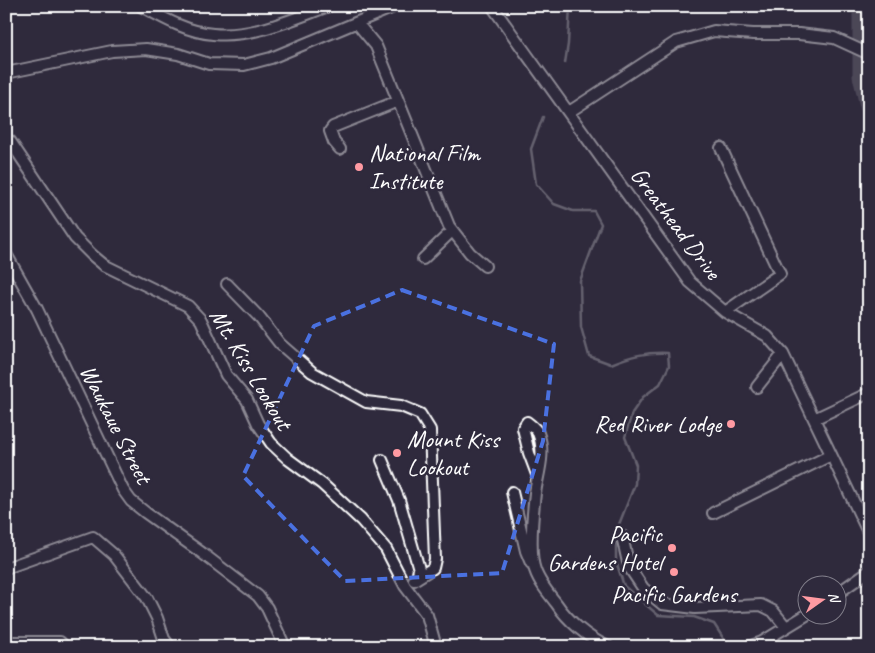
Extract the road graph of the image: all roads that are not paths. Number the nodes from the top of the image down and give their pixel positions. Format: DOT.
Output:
graph roads {
  1 [pos="141,6"];
  2 [pos="329,6"];
  3 [pos="396,6"];
  4 [pos="492,6"];
  5 [pos="357,23"];
  6 [pos="869,54"];
  7 [pos="6,73"];
  8 [pos="398,101"];
  9 [pos="569,112"];
  10 [pos="6,139"];
  11 [pos="721,148"];
  12 [pos="340,149"];
  13 [pos="452,231"];
  14 [pos="6,254"];
  15 [pos="423,259"];
  16 [pos="485,266"];
  17 [pos="226,284"];
  18 [pos="725,312"];
  19 [pos="783,354"];
  20 [pos="758,387"];
  21 [pos="869,393"];
  22 [pos="814,419"];
  23 [pos="831,455"];
  24 [pos="382,460"];
  25 [pos="538,477"];
  26 [pos="512,492"];
  27 [pos="712,513"];
  28 [pos="868,531"];
  29 [pos="622,536"];
  30 [pos="6,568"];
  31 [pos="534,569"];
  32 [pos="869,571"];
  33 [pos="417,578"];
  34 [pos="405,586"];
  35 [pos="848,586"];
  36 [pos="798,620"];
  37 [pos="786,627"];
  38 [pos="6,642"];
  39 [pos="65,647"];
  40 [pos="170,647"];
  41 [pos="285,647"];
  42 [pos="436,647"];
  43 [pos="608,647"];
  44 [pos="748,647"];
  1 -- 2 [label="street"];
  3 -- 5 [label="street"];
  4 -- 9 [label="street, Greathead Drive"];
  5 -- 7 [label="street"];
  5 -- 8 [label="street"];
  6 -- 9 [label="street"];
  8 -- 12 [label="street"];
  8 -- 13 [label="street"];
  9 -- 18 [label="street, Greathead Drive"];
  10 -- 34 [label="street, Mt. Kiss Lookout"];
  11 -- 18 [label="street"];
  13 -- 15 [label="street"];
  13 -- 16 [label="street"];
  14 -- 41 [label="street, Waukaue Street"];
  17 -- 33 [label="street"];
  18 -- 19 [label="street, Greathead Drive"];
  19 -- 20 [label="street"];
  19 -- 22 [label="street, Greathead Drive"];
  21 -- 22 [label="street"];
  22 -- 23 [label="street, Greathead Drive"];
  23 -- 27 [label="street"];
  23 -- 28 [label="street, Greathead Drive"];
  24 -- 33 [label="street"];
  25 -- 31 [label="street"];
  26 -- 31 [label="street"];
  29 -- 37 [label="street"];
  30 -- 40 [label="street"];
  31 -- 43 [label="street"];
  32 -- 35 [label="street"];
  33 -- 34 [label="street"];
  34 -- 42 [label="street, Mt. Kiss Lookout"];
  36 -- 37 [label="street"];
  37 -- 44 [label="street"];
  38 -- 39 [label="street"];
}
